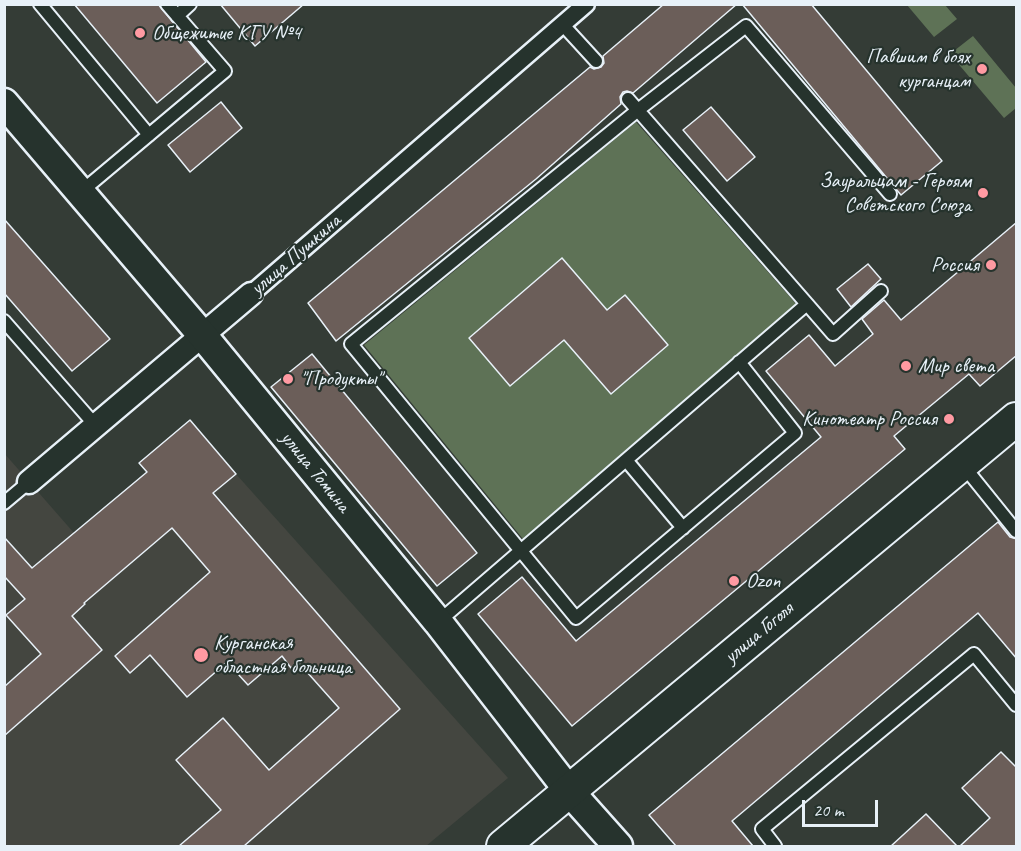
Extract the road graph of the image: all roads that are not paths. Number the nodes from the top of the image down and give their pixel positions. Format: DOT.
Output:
graph roads {
  1 [pos="40,4"];
  2 [pos="167,4"];
  3 [pos="190,4"];
  4 [pos="586,4"];
  5 [pos="177,16"];
  6 [pos="563,25"];
  7 [pos="596,61"];
  8 [pos="628,99"];
  9 [pos="4,103"];
  10 [pos="638,110"];
  11 [pos="149,135"];
  12 [pos="82,192"];
  13 [pos="890,194"];
  14 [pos="881,291"];
  15 [pos="251,294"];
  16 [pos="807,304"];
  17 [pos="4,321"];
  18 [pos="203,336"];
  19 [pos="739,362"];
  20 [pos="1017,419"];
  21 [pos="96,426"];
  22 [pos="626,460"];
  23 [pos="962,464"];
  24 [pos="30,482"];
  25 [pos="4,503"];
  26 [pos="683,528"];
  27 [pos="1017,531"];
  28 [pos="520,551"];
  29 [pos="438,622"];
  30 [pos="1017,705"];
  31 [pos="569,791"];
  32 [pos="503,846"];
  33 [pos="618,846"];
  34 [pos="775,846"];
  1 -- 11 [label="lane"];
  2 -- 5 [label="lane"];
  3 -- 5 [label="lane"];
  4 -- 6 [label="street, улица Пушкина"];
  5 -- 11 [label="lane"];
  6 -- 7 [label="lane"];
  6 -- 15 [label="street, улица Пушкина"];
  8 -- 10 [label="lane"];
  9 -- 12 [label="street, улица Томина"];
  10 -- 13 [label="lane"];
  10 -- 16 [label="lane"];
  10 -- 28 [label="lane"];
  11 -- 12 [label="lane"];
  12 -- 18 [label="street, улица Томина"];
  14 -- 16 [label="lane"];
  15 -- 18 [label="street, улица Пушкина"];
  16 -- 19 [label="lane"];
  17 -- 21 [label="lane"];
  18 -- 21 [label="street, улица Пушкина"];
  18 -- 29 [label="street, улица Томина"];
  19 -- 22 [label="lane"];
  19 -- 26 [label="lane"];
  20 -- 23 [label="main road, улица Гоголя"];
  21 -- 24 [label="street, улица Пушкина"];
  22 -- 26 [label="lane"];
  22 -- 28 [label="lane"];
  23 -- 27 [label="lane"];
  23 -- 31 [label="main road, улица Гоголя"];
  24 -- 25 [label="lane, улица Пушкина"];
  26 -- 28 [label="lane"];
  28 -- 29 [label="lane"];
  29 -- 31 [label="street, улица Томина"];
  30 -- 34 [label="lane"];
  31 -- 32 [label="main road, улица Гоголя"];
  31 -- 33 [label="street, улица Томина"];
}
